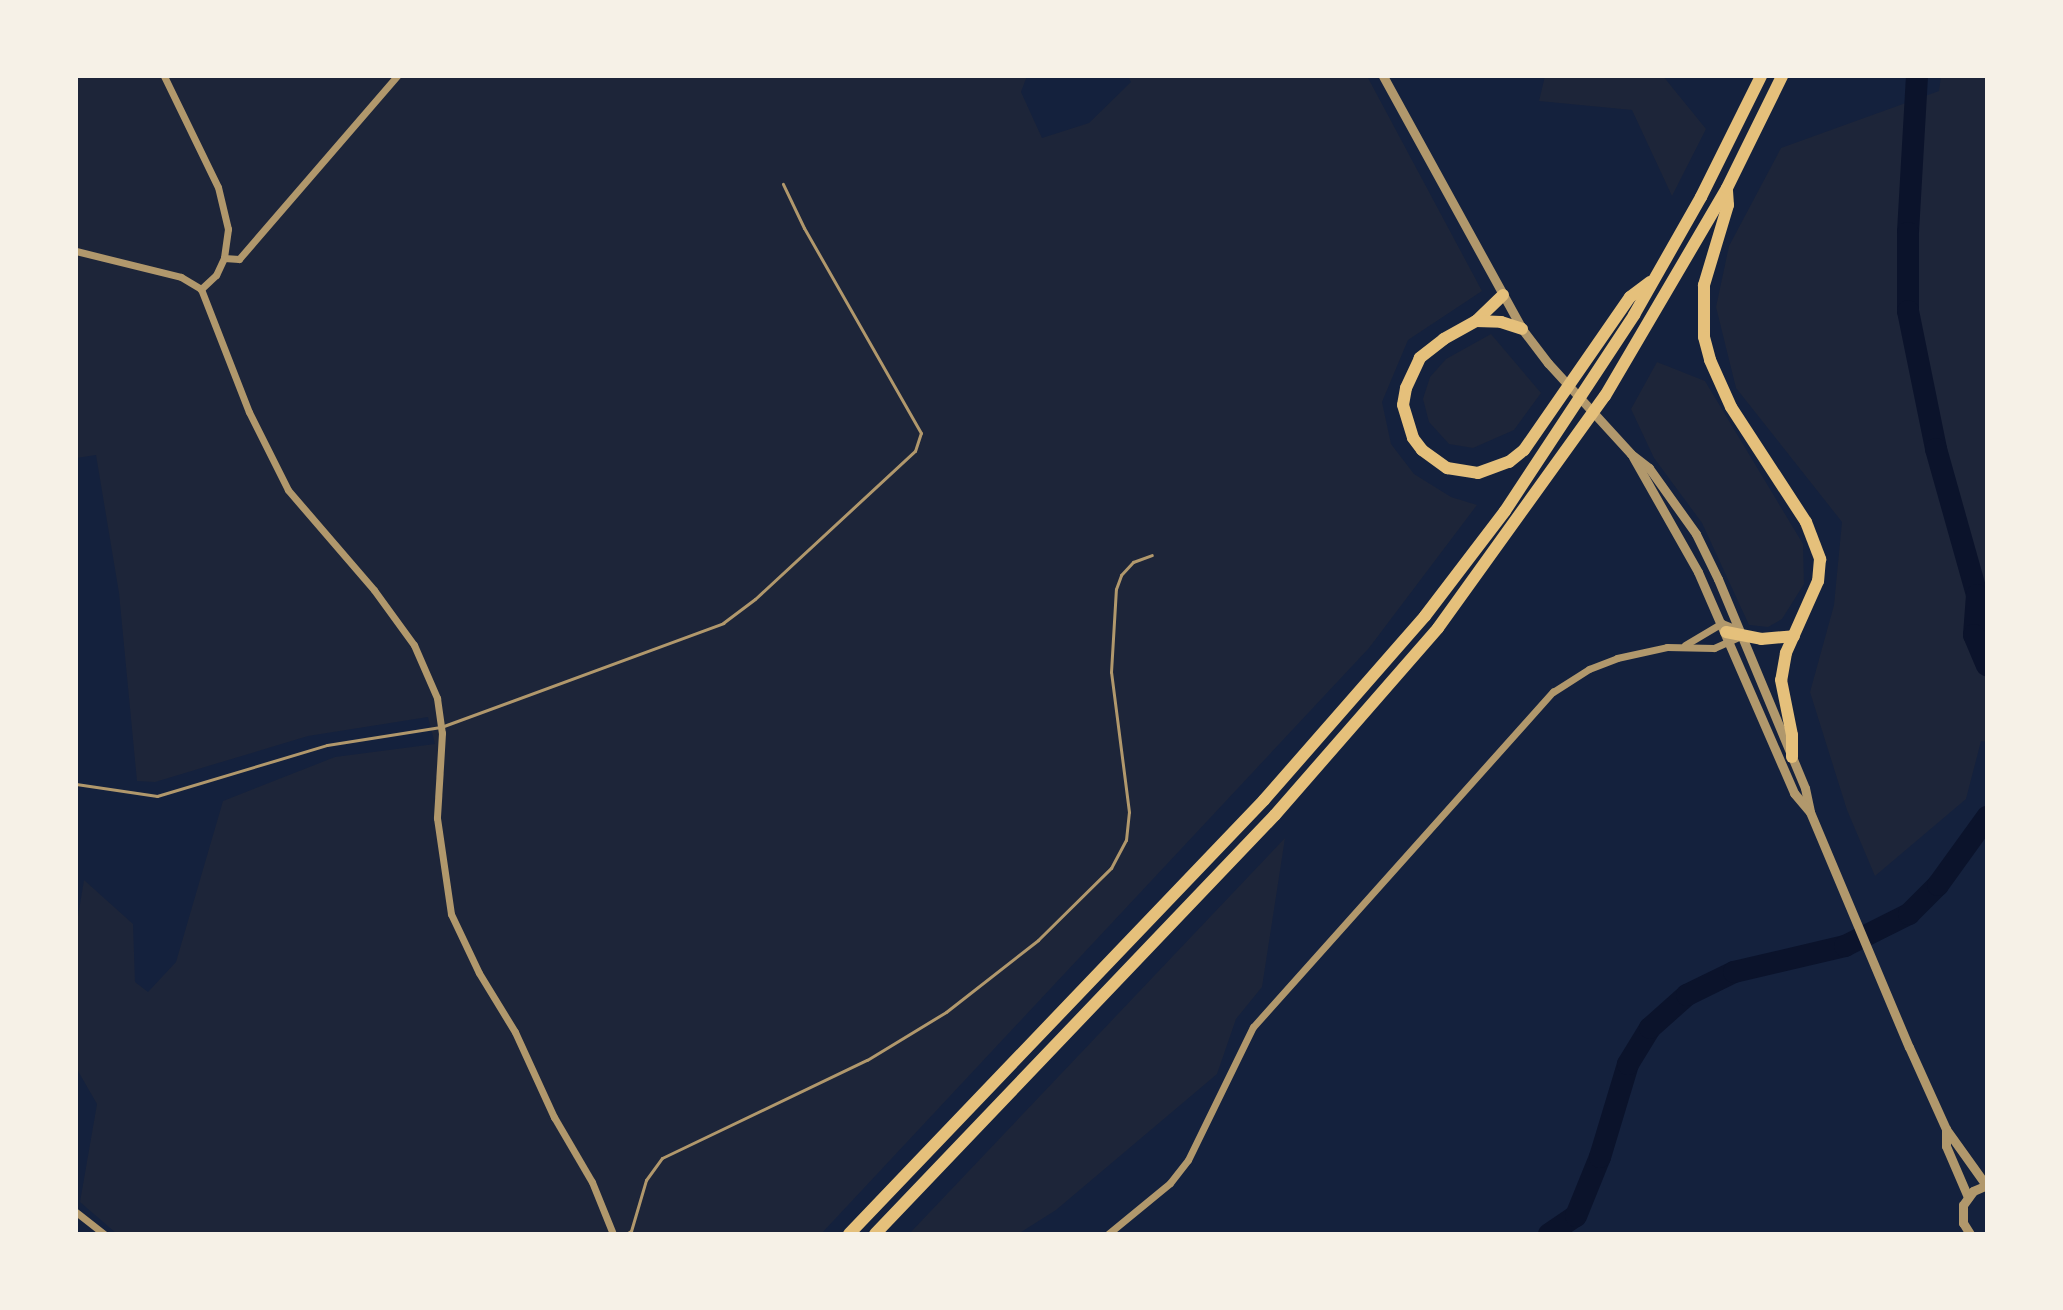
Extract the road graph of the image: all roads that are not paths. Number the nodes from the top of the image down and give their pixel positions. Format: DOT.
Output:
graph roads {
  1 [pos="164,76"];
  2 [pos="397,76"];
  3 [pos="1383,76"];
  4 [pos="1761,76"];
  5 [pos="1782,76"];
  6 [pos="783,184"];
  7 [pos="1727,188"];
  8 [pos="76,251"];
  9 [pos="224,258"];
  10 [pos="1656,278"];
  11 [pos="201,289"];
  12 [pos="1503,295"];
  13 [pos="1476,321"];
  14 [pos="1522,329"];
  15 [pos="1631,454"];
  16 [pos="1152,555"];
  17 [pos="1732,633"];
  18 [pos="1794,636"];
  19 [pos="1685,646"];
  20 [pos="441,727"];
  21 [pos="1792,757"];
  22 [pos="76,784"];
  23 [pos="1810,812"];
  24 [pos="1946,1129"];
  25 [pos="1986,1185"];
  26 [pos="1968,1197"];
  27 [pos="76,1212"];
  28 [pos="1962,1229"];
  29 [pos="104,1234"];
  30 [pos="613,1234"];
  31 [pos="626,1234"];
  32 [pos="849,1234"];
  33 [pos="875,1234"];
  34 [pos="1108,1234"];
  35 [pos="1970,1234"];
  1 -- 9 [label="street"];
  2 -- 9 [label="street"];
  3 -- 12 [label="street"];
  4 -- 10 [label="highway"];
  5 -- 7 [label="highway"];
  6 -- 20 [label="lane"];
  7 -- 18 [label="highway"];
  7 -- 33 [label="highway"];
  8 -- 11 [label="street"];
  9 -- 11 [label="street"];
  10 -- 13 [label="highway"];
  10 -- 32 [label="highway"];
  11 -- 20 [label="street"];
  12 -- 13 [label="highway"];
  12 -- 14 [label="street"];
  13 -- 14 [label="highway"];
  14 -- 15 [label="street"];
  15 -- 17 [label="street"];
  15 -- 17 [label="street"];
  16 -- 31 [label="lane"];
  17 -- 18 [label="highway"];
  17 -- 19 [label="street"];
  17 -- 19 [label="street"];
  17 -- 21 [label="street"];
  17 -- 23 [label="street"];
  18 -- 21 [label="highway"];
  19 -- 34 [label="street"];
  20 -- 22 [label="lane"];
  20 -- 30 [label="street"];
  21 -- 23 [label="street"];
  23 -- 24 [label="street"];
  24 -- 25 [label="street"];
  24 -- 26 [label="street"];
  25 -- 26 [label="street"];
  26 -- 28 [label="street"];
  27 -- 29 [label="street"];
  28 -- 35 [label="street"];
}
